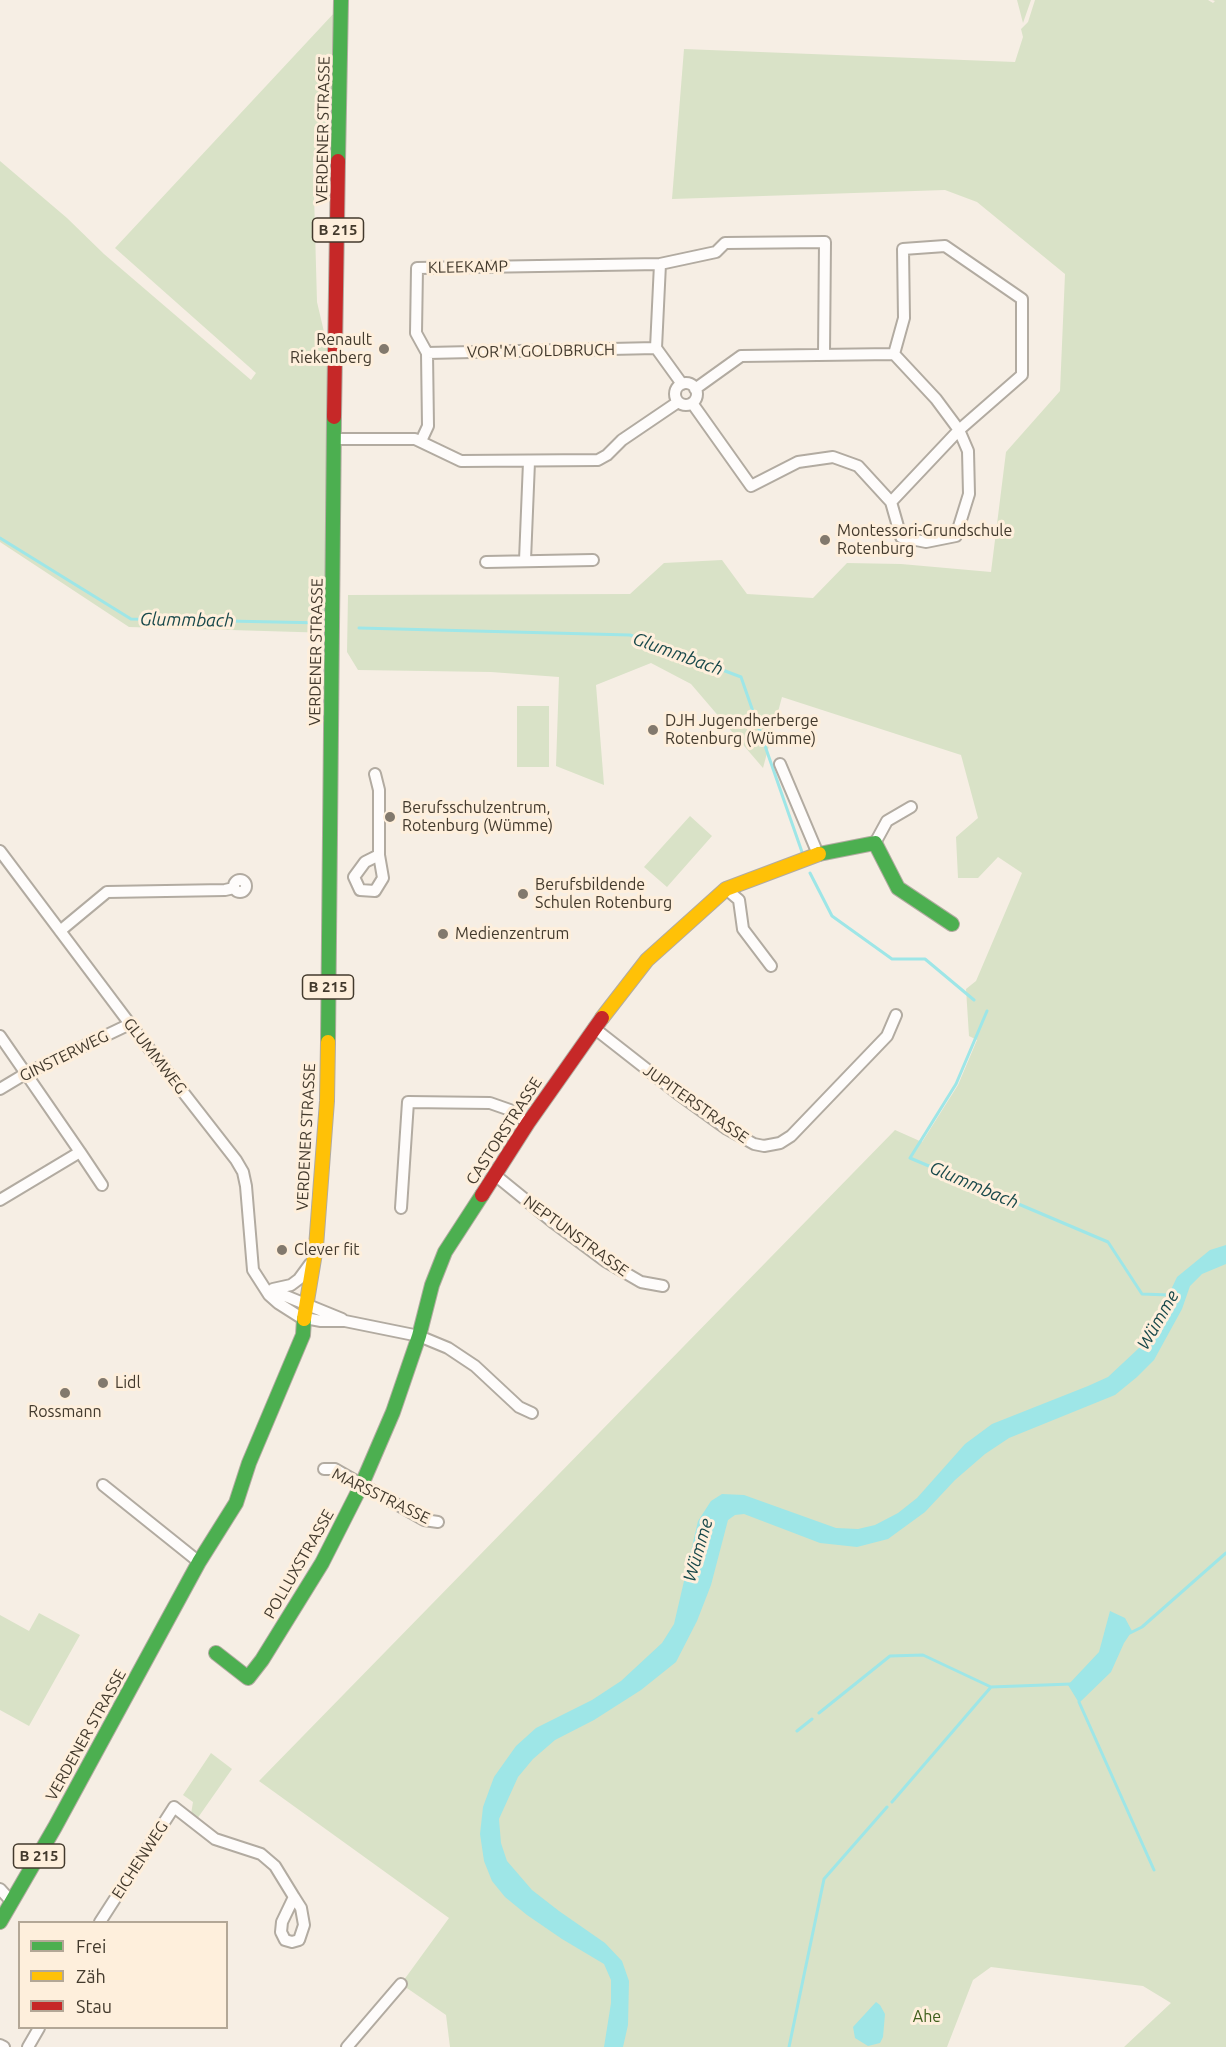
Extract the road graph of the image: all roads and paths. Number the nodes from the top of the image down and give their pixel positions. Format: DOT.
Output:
graph roads {
  1 [pos="341,0"];
  2 [pos="660,264"];
  3 [pos="656,348"];
  4 [pos="427,353"];
  5 [pos="824,354"];
  6 [pos="894,354"];
  7 [pos="682,384"];
  8 [pos="695,389"];
  9 [pos="678,402"];
  10 [pos="692,403"];
  11 [pos="958,430"];
  12 [pos="335,439"];
  13 [pos="421,441"];
  14 [pos="529,462"];
  15 [pos="891,502"];
  16 [pos="525,560"];
  17 [pos="593,560"];
  18 [pos="486,562"];
  19 [pos="780,764"];
  20 [pos="375,774"];
  21 [pos="911,807"];
  22 [pos="874,843"];
  23 [pos="0,851"];
  24 [pos="818,854"];
  25 [pos="379,855"];
  26 [pos="234,888"];
  27 [pos="726,889"];
  28 [pos="952,924"];
  29 [pos="60,931"];
  30 [pos="771,966"];
  31 [pos="896,1015"];
  32 [pos="129,1024"];
  33 [pos="594,1028"];
  34 [pos="0,1036"];
  35 [pos="25,1074"];
  36 [pos="0,1089"];
  37 [pos="528,1123"];
  38 [pos="80,1152"];
  39 [pos="495,1175"];
  40 [pos="102,1185"];
  41 [pos="0,1200"];
  42 [pos="401,1208"];
  43 [pos="314,1259"];
  44 [pos="260,1282"];
  45 [pos="663,1286"];
  46 [pos="272,1290"];
  47 [pos="305,1304"];
  48 [pos="302,1318"];
  49 [pos="345,1321"];
  50 [pos="419,1336"];
  51 [pos="532,1413"];
  52 [pos="324,1469"];
  53 [pos="362,1484"];
  54 [pos="104,1485"];
  55 [pos="438,1522"];
  56 [pos="199,1562"];
  57 [pos="216,1653"];
  58 [pos="0,1889"];
  59 [pos="294,1897"];
  60 [pos="11,1901"];
  61 [pos="101,1921"];
  62 [pos="0,1922"];
  63 [pos="402,1984"];
  64 [pos="38,2029"];
  65 [pos="0,2045"];
  66 [pos="4,2047"];
  67 [pos="28,2047"];
  68 [pos="347,2047"];
  1 -- 12 [label="main road, VERDENER STRASSE / B 215"];
  2 -- 3 [label="street"];
  2 -- 4 [label="street, KLEEKAMP"];
  2 -- 5 [label="street"];
  3 -- 4 [label="street, VOR'M GOLDBRUCH"];
  3 -- 7 [label="street"];
  4 -- 13 [label="street, KLEEKAMP"];
  5 -- 6 [label="street"];
  5 -- 8 [label="street"];
  6 -- 11 [label="street"];
  6 -- 11 [label="street"];
  7 -- 8 [label="street"];
  7 -- 9 [label="street"];
  8 -- 10 [label="street"];
  9 -- 10 [label="street"];
  9 -- 14 [label="street"];
  10 -- 15 [label="street"];
  11 -- 15 [label="street"];
  11 -- 15 [label="street"];
  12 -- 13 [label="street"];
  12 -- 43 [label="main road, VERDENER STRASSE / B 215"];
  13 -- 14 [label="street"];
  14 -- 16 [label="street"];
  16 -- 17 [label="street"];
  16 -- 18 [label="street"];
  19 -- 24 [label="street"];
  20 -- 25 [label="street"];
  21 -- 22 [label="street"];
  22 -- 24 [label="main road"];
  22 -- 28 [label="main road"];
  23 -- 29 [label="street, GLUMMWEG"];
  24 -- 27 [label="main road"];
  26 -- 29 [label="street"];
  27 -- 30 [label="street"];
  27 -- 33 [label="main road, CASTORSTRASSE"];
  29 -- 32 [label="street, GLUMMWEG"];
  31 -- 33 [label="street, JUPITERSTRASSE"];
  32 -- 35 [label="street, GINSTERWEG"];
  32 -- 44 [label="street, GLUMMWEG"];
  33 -- 37 [label="main road, CASTORSTRASSE"];
  34 -- 35 [label="street"];
  35 -- 36 [label="street, GINSTERWEG"];
  35 -- 38 [label="street"];
  37 -- 39 [label="main road, CASTORSTRASSE"];
  37 -- 42 [label="street"];
  38 -- 40 [label="street"];
  38 -- 41 [label="street"];
  39 -- 45 [label="street, NEPTUNSTRASSE"];
  39 -- 50 [label="main road, CASTORSTRASSE"];
  43 -- 46 [label="street"];
  43 -- 47 [label="main road, VERDENER STRASSE / B 215"];
  44 -- 46 [label="street"];
  44 -- 48 [label="street, GLUMMWEG"];
  46 -- 47 [label="street"];
  47 -- 48 [label="main road, VERDENER STRASSE / B 215"];
  47 -- 49 [label="street"];
  48 -- 49 [label="street"];
  48 -- 56 [label="main road, VERDENER STRASSE / B 215"];
  49 -- 50 [label="street"];
  50 -- 51 [label="street"];
  50 -- 53 [label="main road, POLLUXSTRASSE"];
  52 -- 53 [label="street, MARSSTRASSE"];
  53 -- 55 [label="street, MARSSTRASSE"];
  53 -- 57 [label="main road, POLLUXSTRASSE"];
  54 -- 56 [label="street"];
  56 -- 60 [label="main road, VERDENER STRASSE / B 215"];
  58 -- 60 [label="street"];
  59 -- 61 [label="street, EICHENWEG"];
  60 -- 62 [label="main road, VERDENER STRASSE / B 215"];
  63 -- 68 [label="street"];
  64 -- 67 [label="street"];
  65 -- 66 [label="street"];
}
